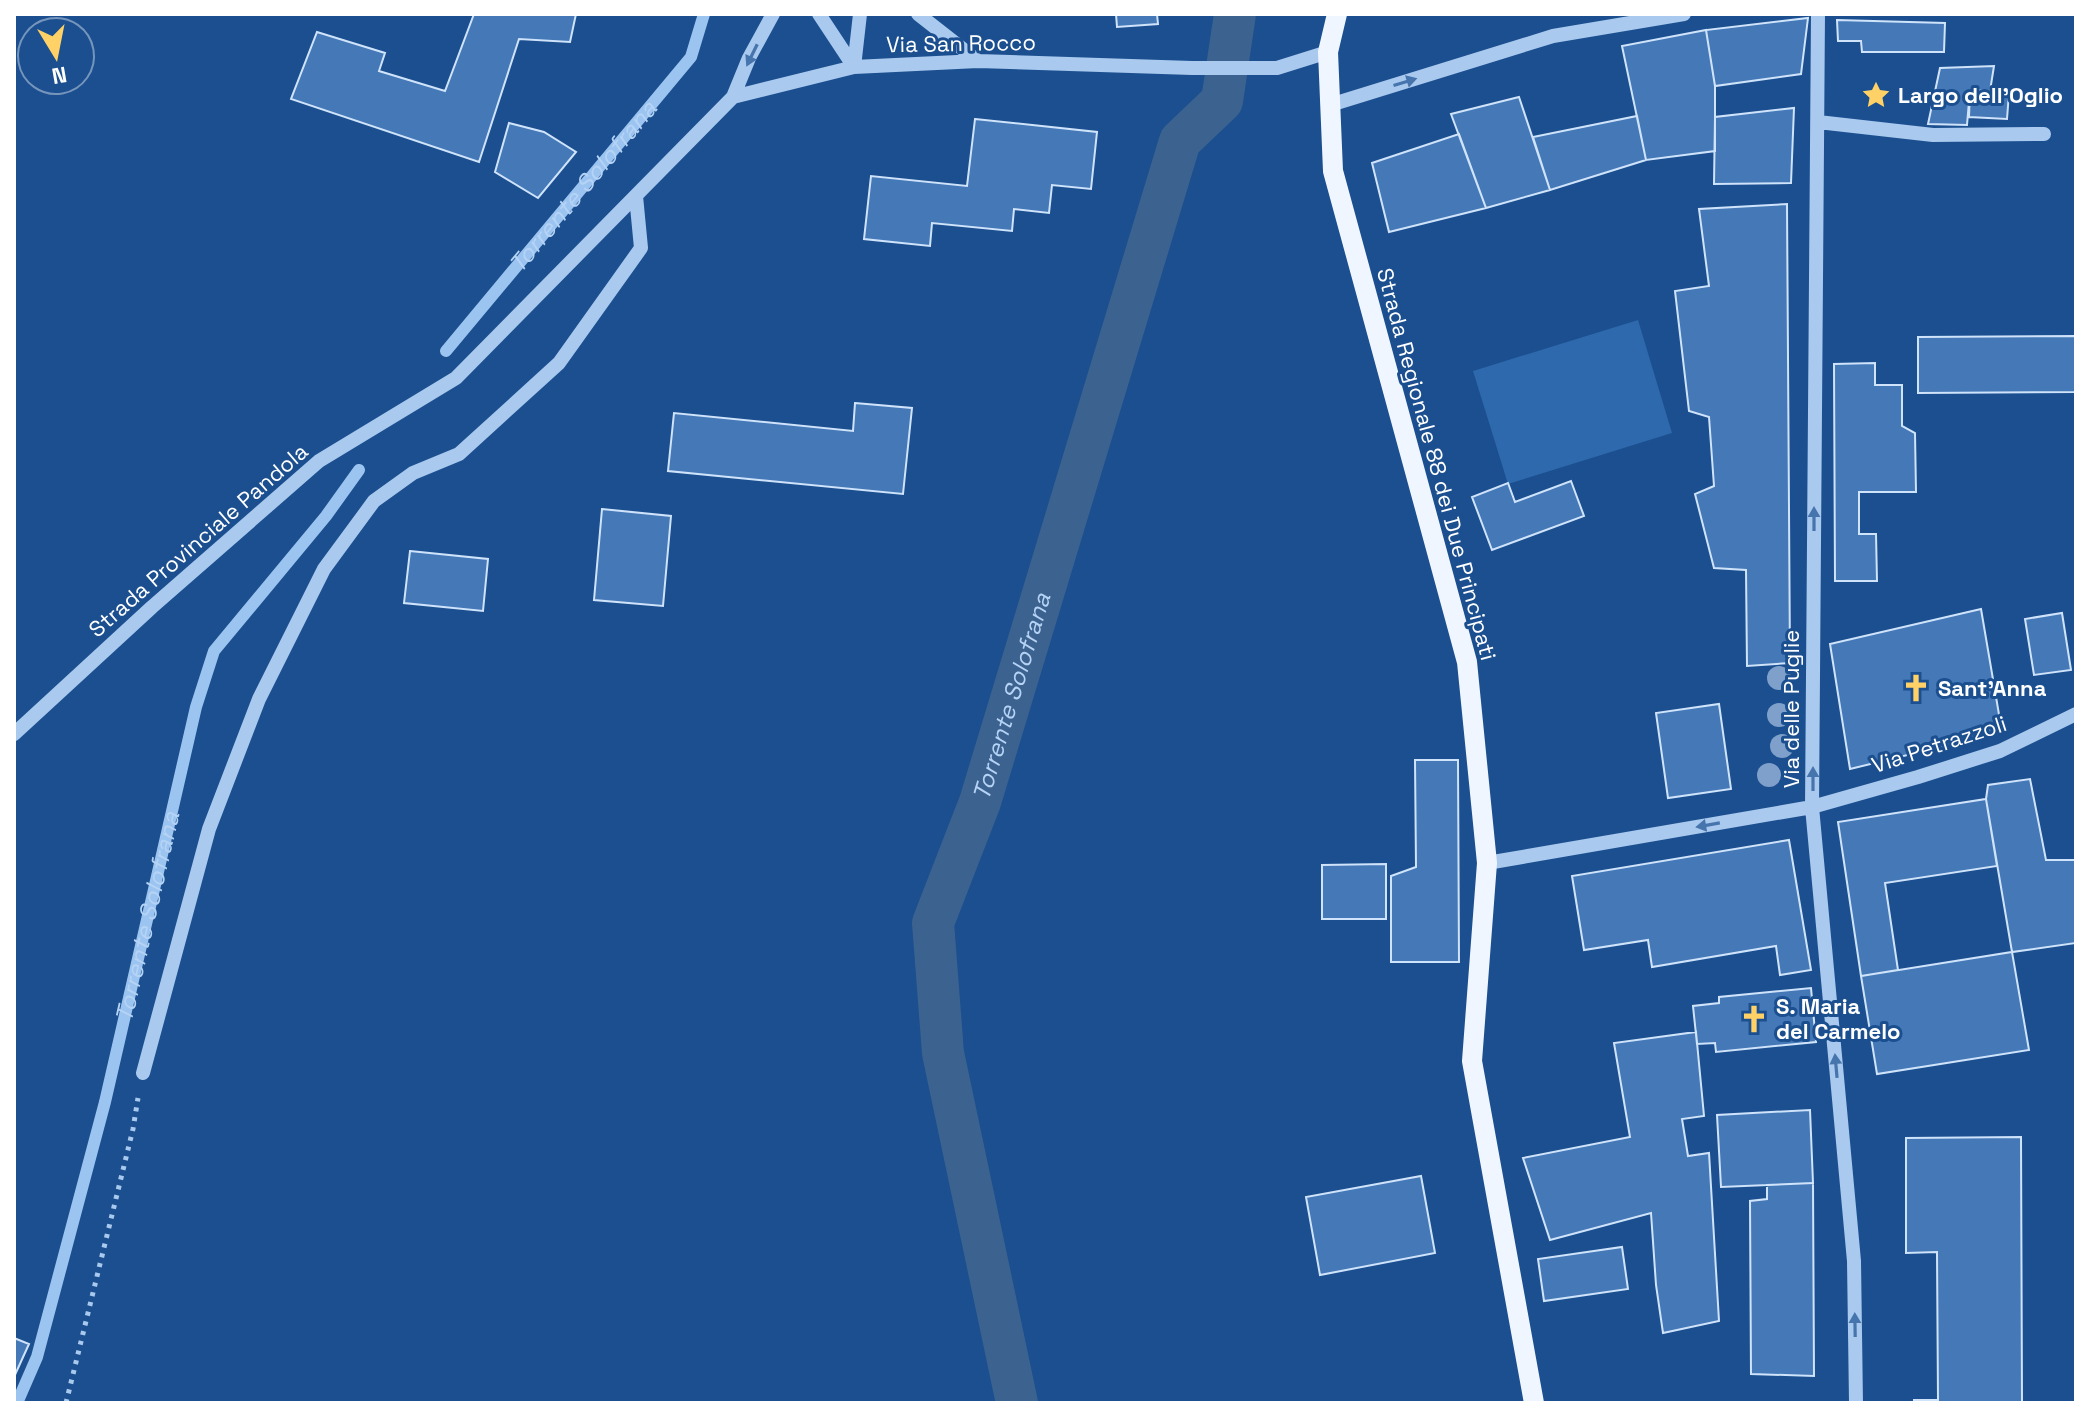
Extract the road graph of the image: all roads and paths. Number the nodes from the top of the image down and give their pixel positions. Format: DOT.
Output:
graph roads {
  1 [pos="773,14"];
  2 [pos="819,14"];
  3 [pos="860,14"];
  4 [pos="918,14"];
  5 [pos="1337,14"];
  6 [pos="1684,14"];
  7 [pos="1818,14"];
  8 [pos="1328,52"];
  9 [pos="978,61"];
  10 [pos="854,67"];
  11 [pos="733,97"];
  12 [pos="1330,105"];
  13 [pos="1818,122"];
  14 [pos="2044,134"];
  15 [pos="636,196"];
  16 [pos="2076,714"];
  17 [pos="14,734"];
  18 [pos="1812,807"];
  19 [pos="1487,863"];
  20 [pos="143,1073"];
  21 [pos="66,1403"];
  22 [pos="1534,1403"];
  23 [pos="1856,1403"];
  1 -- 11 [label="street, one-way"];
  2 -- 10 [label="street"];
  3 -- 10 [label="street"];
  4 -- 9 [label="street"];
  5 -- 8 [label="main road, Strada Regionale 88 dei Due Principati"];
  12 -- 6 [label="street, one-way"];
  7 -- 13 [label="street, Via delle Puglie"];
  8 -- 9 [label="street, Via San Rocco"];
  8 -- 12 [label="main road, Strada Regionale 88 dei Due Principati"];
  9 -- 10 [label="street, Via San Rocco"];
  10 -- 11 [label="street, Via San Rocco"];
  11 -- 15 [label="street, Strada Provinciale Pandola"];
  12 -- 19 [label="main road, Strada Regionale 88 dei Due Principati"];
  13 -- 14 [label="street"];
  18 -- 13 [label="street, Via delle Puglie, one-way"];
  15 -- 17 [label="street, Strada Provinciale Pandola"];
  15 -- 20 [label="street"];
  16 -- 18 [label="street, Via Petrazzoli"];
  18 -- 19 [label="street, Via Petrazzoli, one-way"];
  23 -- 18 [label="street, Via delle Puglie, one-way"];
  19 -- 22 [label="main road, Strada Regionale 88 dei Due Principati"];
  20 -- 21 [label="path"];
}
